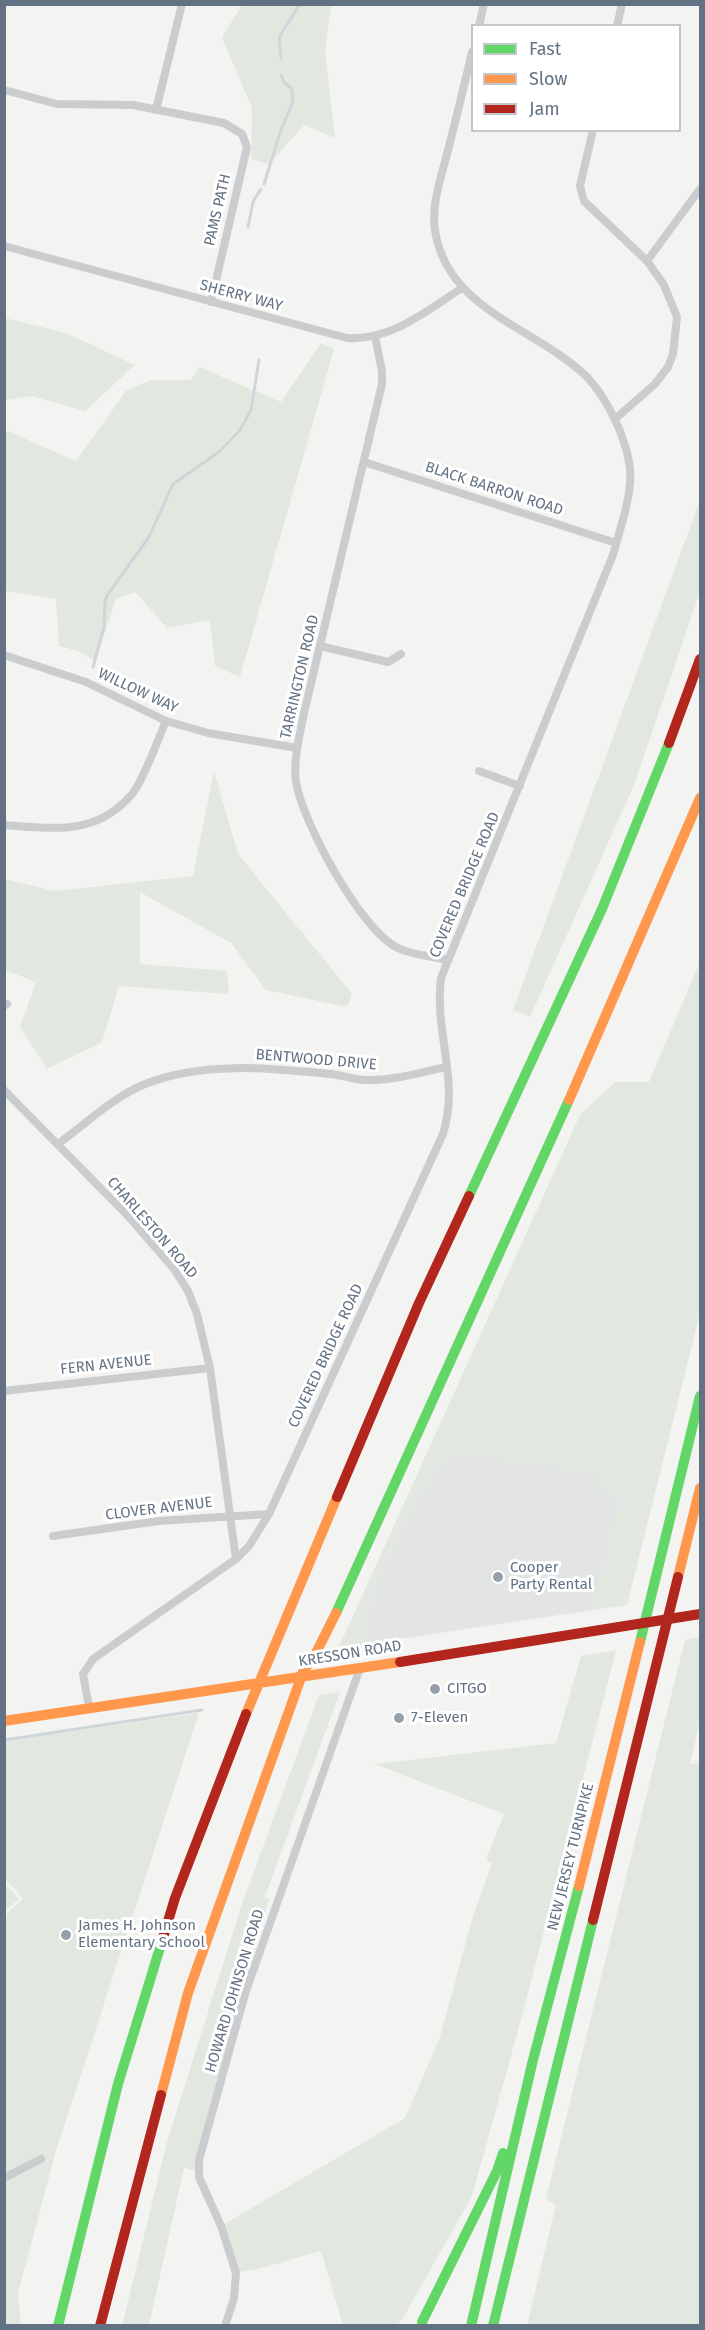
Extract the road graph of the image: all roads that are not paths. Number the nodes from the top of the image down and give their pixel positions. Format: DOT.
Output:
graph roads {
  1 [pos="182,4"];
  2 [pos="484,4"];
  3 [pos="621,4"];
  4 [pos="479,24"];
  5 [pos="617,24"];
  6 [pos="471,56"];
  7 [pos="4,90"];
  8 [pos="156,110"];
  9 [pos="592,132"];
  10 [pos="700,189"];
  11 [pos="4,246"];
  12 [pos="647,261"];
  13 [pos="462,288"];
  14 [pos="211,302"];
  15 [pos="375,336"];
  16 [pos="615,419"];
  17 [pos="364,462"];
  18 [pos="616,543"];
  19 [pos="320,646"];
  20 [pos="401,654"];
  21 [pos="4,655"];
  22 [pos="700,659"];
  23 [pos="166,721"];
  24 [pos="297,748"];
  25 [pos="479,771"];
  26 [pos="520,786"];
  27 [pos="700,798"];
  28 [pos="4,825"];
  29 [pos="447,960"];
  30 [pos="447,1067"];
  31 [pos="4,1090"];
  32 [pos="58,1144"];
  33 [pos="210,1368"];
  34 [pos="4,1391"];
  35 [pos="700,1395"];
  36 [pos="700,1488"];
  37 [pos="269,1514"];
  38 [pos="231,1515"];
  39 [pos="53,1536"];
  40 [pos="236,1559"];
  41 [pos="697,1614"];
  42 [pos="360,1668"];
  43 [pos="89,1707"];
  44 [pos="4,1721"];
  45 [pos="533,2060"];
  46 [pos="41,2159"];
  47 [pos="4,2178"];
  48 [pos="422,2322"];
  49 [pos="58,2325"];
  50 [pos="100,2325"];
  51 [pos="225,2325"];
  52 [pos="471,2325"];
  53 [pos="493,2325"];
  1 -- 8 [label="street"];
  2 -- 4 [label="street"];
  3 -- 5 [label="street"];
  6 -- 13 [label="street, COVERED BRIDGE ROAD"];
  7 -- 8 [label="street"];
  8 -- 14 [label="street, PAMS PATH"];
  9 -- 12 [label="street"];
  10 -- 12 [label="street"];
  11 -- 14 [label="street, SHERRY WAY"];
  12 -- 16 [label="street"];
  13 -- 15 [label="street, SHERRY WAY"];
  13 -- 16 [label="street, COVERED BRIDGE ROAD"];
  14 -- 15 [label="street, SHERRY WAY"];
  15 -- 17 [label="street, TARRINGTON ROAD"];
  16 -- 18 [label="street, COVERED BRIDGE ROAD"];
  17 -- 18 [label="street, BLACK BARRON ROAD"];
  17 -- 19 [label="street, TARRINGTON ROAD"];
  18 -- 26 [label="street, COVERED BRIDGE ROAD"];
  19 -- 20 [label="street"];
  19 -- 24 [label="street, TARRINGTON ROAD"];
  21 -- 23 [label="street, WILLOW WAY"];
  22 -- 49 [label="main road"];
  23 -- 24 [label="street, WILLOW WAY"];
  23 -- 28 [label="street"];
  24 -- 29 [label="street, TARRINGTON ROAD"];
  25 -- 26 [label="street"];
  26 -- 29 [label="street, COVERED BRIDGE ROAD"];
  27 -- 50 [label="main road"];
  29 -- 30 [label="street, COVERED BRIDGE ROAD"];
  30 -- 32 [label="street, BENTWOOD DRIVE"];
  30 -- 37 [label="street, COVERED BRIDGE ROAD"];
  31 -- 32 [label="street, CHARLESTON ROAD"];
  32 -- 33 [label="street, CHARLESTON ROAD"];
  33 -- 34 [label="street, FERN AVENUE"];
  33 -- 38 [label="street, CHARLESTON ROAD"];
  35 -- 45 [label="main road, NEW JERSEY TURNPIKE"];
  36 -- 53 [label="main road"];
  37 -- 38 [label="street, CLOVER AVENUE"];
  37 -- 40 [label="street, COVERED BRIDGE ROAD"];
  38 -- 39 [label="street, CLOVER AVENUE"];
  38 -- 40 [label="street, CHARLESTON ROAD"];
  40 -- 43 [label="street, COVERED BRIDGE ROAD"];
  41 -- 42 [label="main road, KRESSON ROAD"];
  42 -- 43 [label="main road, KRESSON ROAD"];
  42 -- 51 [label="street, HOWARD JOHNSON ROAD"];
  43 -- 44 [label="main road, KRESSON ROAD"];
  45 -- 48 [label="main road"];
  45 -- 52 [label="main road, NEW JERSEY TURNPIKE"];
  46 -- 47 [label="street"];
}
